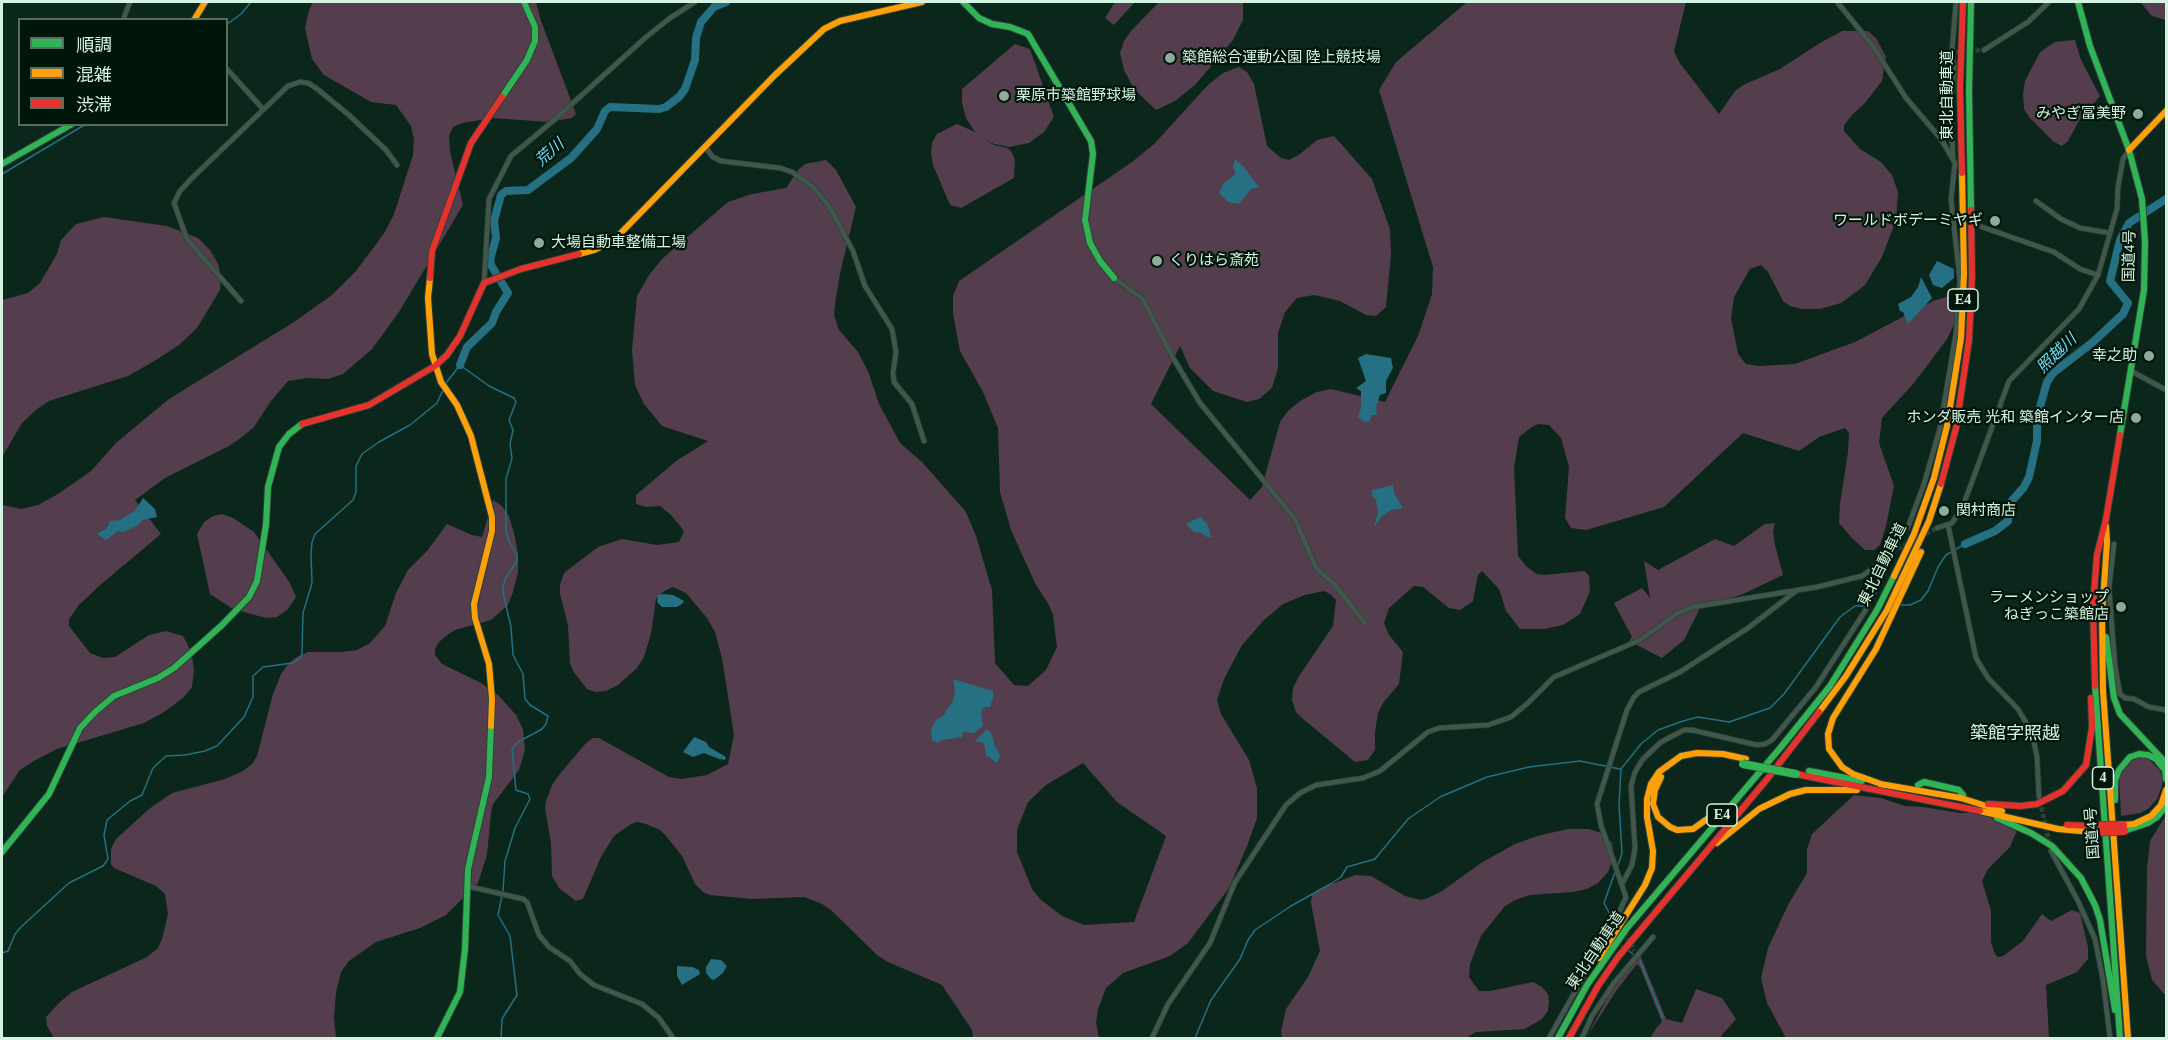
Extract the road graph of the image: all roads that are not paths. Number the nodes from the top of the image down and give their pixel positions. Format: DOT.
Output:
graph roads {
  1 [pos="130,2"];
  2 [pos="205,2"];
  3 [pos="525,2"];
  4 [pos="695,2"];
  5 [pos="922,2"];
  6 [pos="963,2"];
  7 [pos="1837,2"];
  8 [pos="1956,2"];
  9 [pos="1963,2"];
  10 [pos="1971,2"];
  11 [pos="2049,2"];
  12 [pos="2078,2"];
  13 [pos="124,18"];
  14 [pos="195,18"];
  15 [pos="1984,50"];
  16 [pos="228,70"];
  17 [pos="263,109"];
  18 [pos="2166,111"];
  19 [pos="68,126"];
  20 [pos="705,147"];
  21 [pos="2129,150"];
  22 [pos="1953,157"];
  23 [pos="2,164"];
  24 [pos="397,165"];
  25 [pos="2036,201"];
  26 [pos="1954,218"];
  27 [pos="1960,222"];
  28 [pos="1982,227"];
  29 [pos="2110,233"];
  30 [pos="2098,275"];
  31 [pos="1114,278"];
  32 [pos="487,281"];
  33 [pos="241,301"];
  34 [pos="435,366"];
  35 [pos="2131,371"];
  36 [pos="2166,390"];
  37 [pos="924,441"];
  38 [pos="1948,525"];
  39 [pos="1937,528"];
  40 [pos="2114,544"];
  41 [pos="1879,562"];
  42 [pos="2103,579"];
  43 [pos="1796,590"];
  44 [pos="2093,605"];
  45 [pos="1891,611"];
  46 [pos="2102,615"];
  47 [pos="1365,623"];
  48 [pos="2166,710"];
  49 [pos="1745,761"];
  50 [pos="2166,763"];
  51 [pos="2166,778"];
  52 [pos="1908,788"];
  53 [pos="1885,789"];
  54 [pos="2166,790"];
  55 [pos="1739,795"];
  56 [pos="2039,796"];
  57 [pos="1973,803"];
  58 [pos="2166,806"];
  59 [pos="2112,818"];
  60 [pos="2124,828"];
  61 [pos="2051,851"];
  62 [pos="2,852"];
  63 [pos="1679,882"];
  64 [pos="1622,884"];
  65 [pos="467,886"];
  66 [pos="1653,937"];
  67 [pos="1567,1021"];
  68 [pos="2120,1035"];
  69 [pos="437,1038"];
  70 [pos="673,1038"];
  71 [pos="1152,1038"];
  72 [pos="1549,1038"];
  73 [pos="1558,1038"];
  74 [pos="1569,1038"];
  75 [pos="1582,1038"];
  76 [pos="2110,1038"];
  77 [pos="2128,1038"];
  1 -- 13 [label="street"];
  2 -- 14 [label="main road"];
  3 -- 34 [label="main road"];
  4 -- 32 [label="street"];
  5 -- 20 [label="main road"];
  6 -- 31 [label="main road"];
  7 -- 22 [label="street"];
  8 -- 22 [label="street"];
  9 -- 55 [label="main road, 東北自動車道 / E4"];
  10 -- 45 [label="main road, 東北自動車道 / E4"];
  11 -- 15 [label="street"];
  12 -- 21 [label="main road, 国道4号 / 4"];
  16 -- 17 [label="street"];
  17 -- 24 [label="street"];
  17 -- 33 [label="street"];
  18 -- 21 [label="main road"];
  19 -- 23 [label="main road"];
  20 -- 32 [label="main road"];
  20 -- 37 [label="street"];
  21 -- 29 [label="street"];
  21 -- 35 [label="main road, 国道4号 / 4"];
  22 -- 26 [label="street"];
  25 -- 29 [label="street"];
  26 -- 27 [label="street"];
  26 -- 41 [label="street"];
  28 -- 30 [label="street"];
  29 -- 30 [label="street"];
  30 -- 38 [label="street"];
  31 -- 47 [label="street"];
  32 -- 34 [label="main road"];
  34 -- 62 [label="main road"];
  34 -- 65 [label="main road"];
  35 -- 36 [label="street"];
  35 -- 42 [label="main road, 国道4号 / 4"];
  38 -- 39 [label="street"];
  38 -- 56 [label="street"];
  40 -- 42 [label="street"];
  41 -- 43 [label="street"];
  41 -- 64 [label="street"];
  42 -- 44 [label="main road, 国道4号 / 4"];
  42 -- 46 [label="main road, 国道4号 / 4"];
  42 -- 48 [label="street"];
  43 -- 64 [label="street"];
  43 -- 71 [label="street"];
  44 -- 57 [label="main road"];
  44 -- 68 [label="main road, 国道4号 / 4"];
  45 -- 53 [label="main road"];
  45 -- 63 [label="main road, 東北自動車道 / E4"];
  46 -- 50 [label="main road"];
  46 -- 59 [label="main road, 国道4号 / 4"];
  49 -- 53 [label="main road"];
  49 -- 55 [label="main road"];
  49 -- 67 [label="main road"];
  51 -- 59 [label="main road"];
  52 -- 53 [label="main road"];
  52 -- 57 [label="main road"];
  52 -- 57 [label="main road"];
  53 -- 57 [label="main road"];
  53 -- 63 [label="main road"];
  54 -- 60 [label="main road"];
  55 -- 67 [label="main road, 東北自動車道 / E4"];
  57 -- 60 [label="main road, bridge"];
  57 -- 68 [label="main road"];
  58 -- 60 [label="main road"];
  59 -- 77 [label="main road, 国道4号 / 4"];
  61 -- 76 [label="street"];
  63 -- 74 [label="main road, 東北自動車道 / E4"];
  64 -- 72 [label="street"];
  65 -- 69 [label="main road"];
  65 -- 70 [label="street"];
  66 -- 75 [label="street"];
  67 -- 73 [label="main road, 東北自動車道 / E4"];
}
